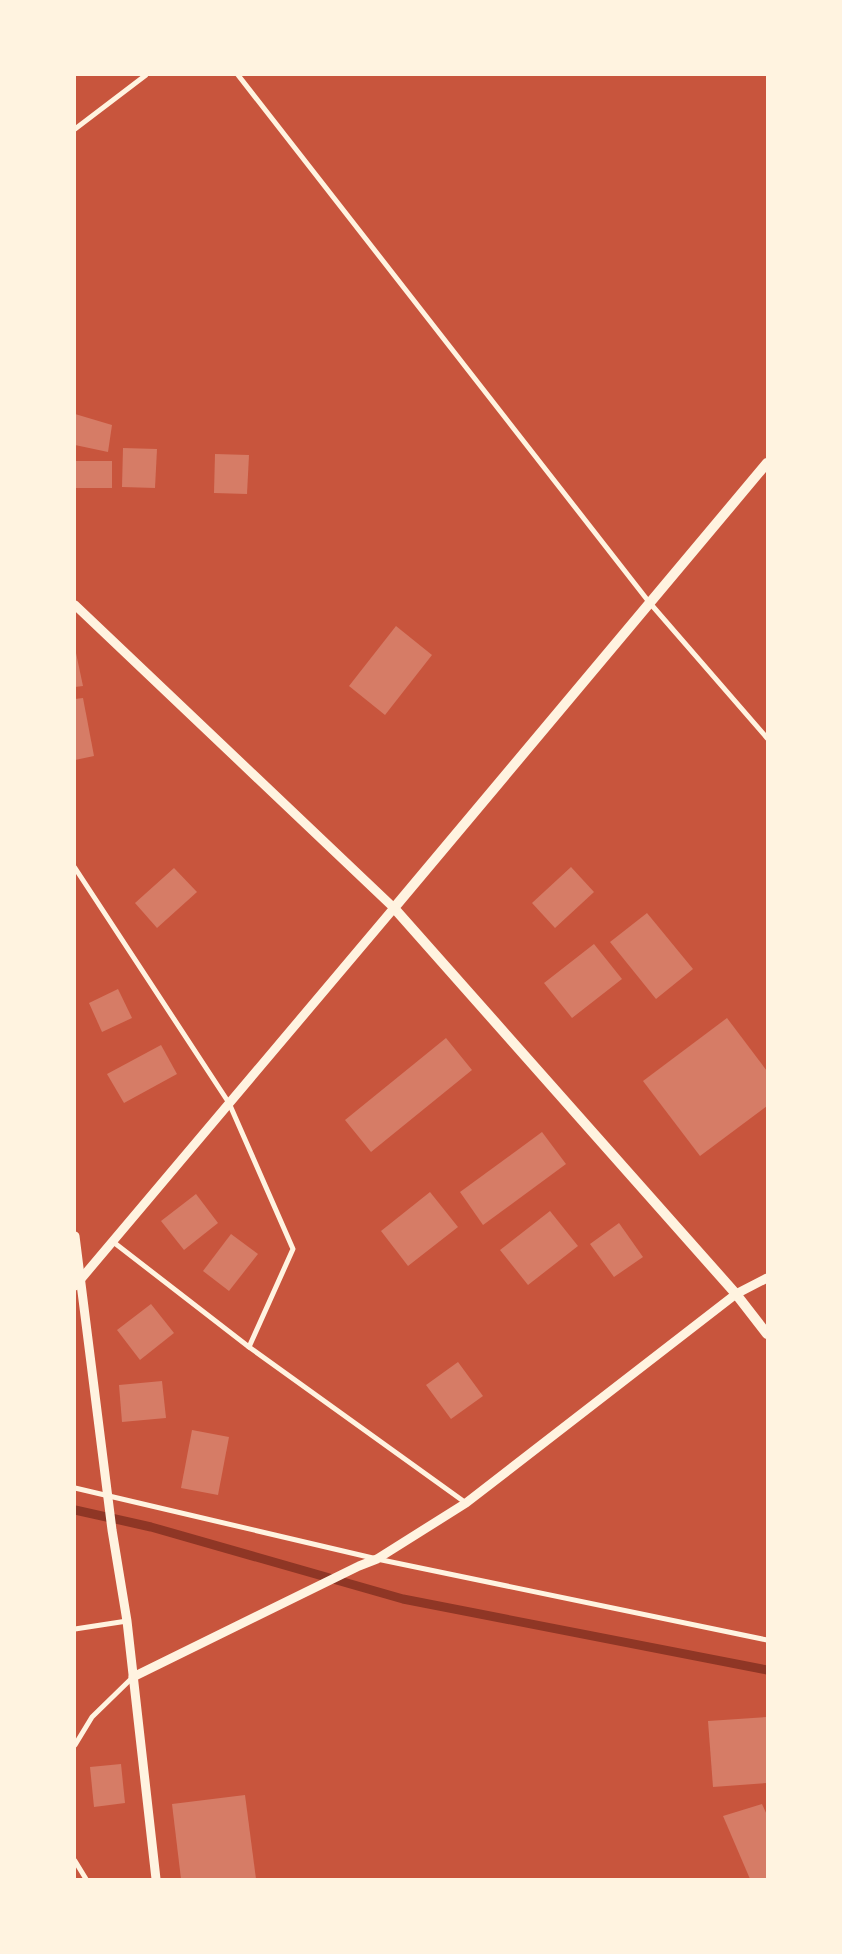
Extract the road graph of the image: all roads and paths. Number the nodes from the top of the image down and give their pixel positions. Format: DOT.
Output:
graph roads {
  1 [pos="146,75"];
  2 [pos="238,75"];
  3 [pos="75,129"];
  4 [pos="767,463"];
  5 [pos="649,602"];
  6 [pos="75,604"];
  7 [pos="767,738"];
  8 [pos="75,868"];
  9 [pos="394,908"];
  10 [pos="229,1103"];
  11 [pos="75,1236"];
  12 [pos="112,1241"];
  13 [pos="81,1278"];
  14 [pos="767,1278"];
  15 [pos="75,1286"];
  16 [pos="736,1294"];
  17 [pos="767,1334"];
  18 [pos="249,1347"];
  19 [pos="75,1488"];
  20 [pos="109,1496"];
  21 [pos="466,1502"];
  22 [pos="377,1559"];
  23 [pos="126,1621"];
  24 [pos="75,1629"];
  25 [pos="767,1640"];
  26 [pos="134,1677"];
  27 [pos="75,1744"];
  28 [pos="75,1862"];
  29 [pos="86,1879"];
  30 [pos="156,1879"];
  1 -- 3 [label="street"];
  2 -- 5 [label="street"];
  4 -- 5 [label="main road"];
  5 -- 7 [label="street"];
  5 -- 9 [label="main road"];
  6 -- 9 [label="street"];
  8 -- 10 [label="street"];
  9 -- 10 [label="street"];
  9 -- 16 [label="main road"];
  10 -- 12 [label="street"];
  10 -- 18 [label="street"];
  11 -- 13 [label="street"];
  12 -- 13 [label="street"];
  12 -- 18 [label="street"];
  13 -- 15 [label="street"];
  13 -- 20 [label="street"];
  14 -- 16 [label="street"];
  16 -- 17 [label="main road"];
  16 -- 21 [label="street"];
  18 -- 21 [label="street"];
  19 -- 20 [label="street"];
  20 -- 22 [label="street"];
  20 -- 23 [label="street"];
  21 -- 22 [label="street"];
  22 -- 25 [label="street"];
  22 -- 26 [label="street"];
  23 -- 24 [label="street"];
  23 -- 26 [label="street"];
  26 -- 27 [label="street"];
  26 -- 30 [label="street"];
  28 -- 29 [label="street"];
}
